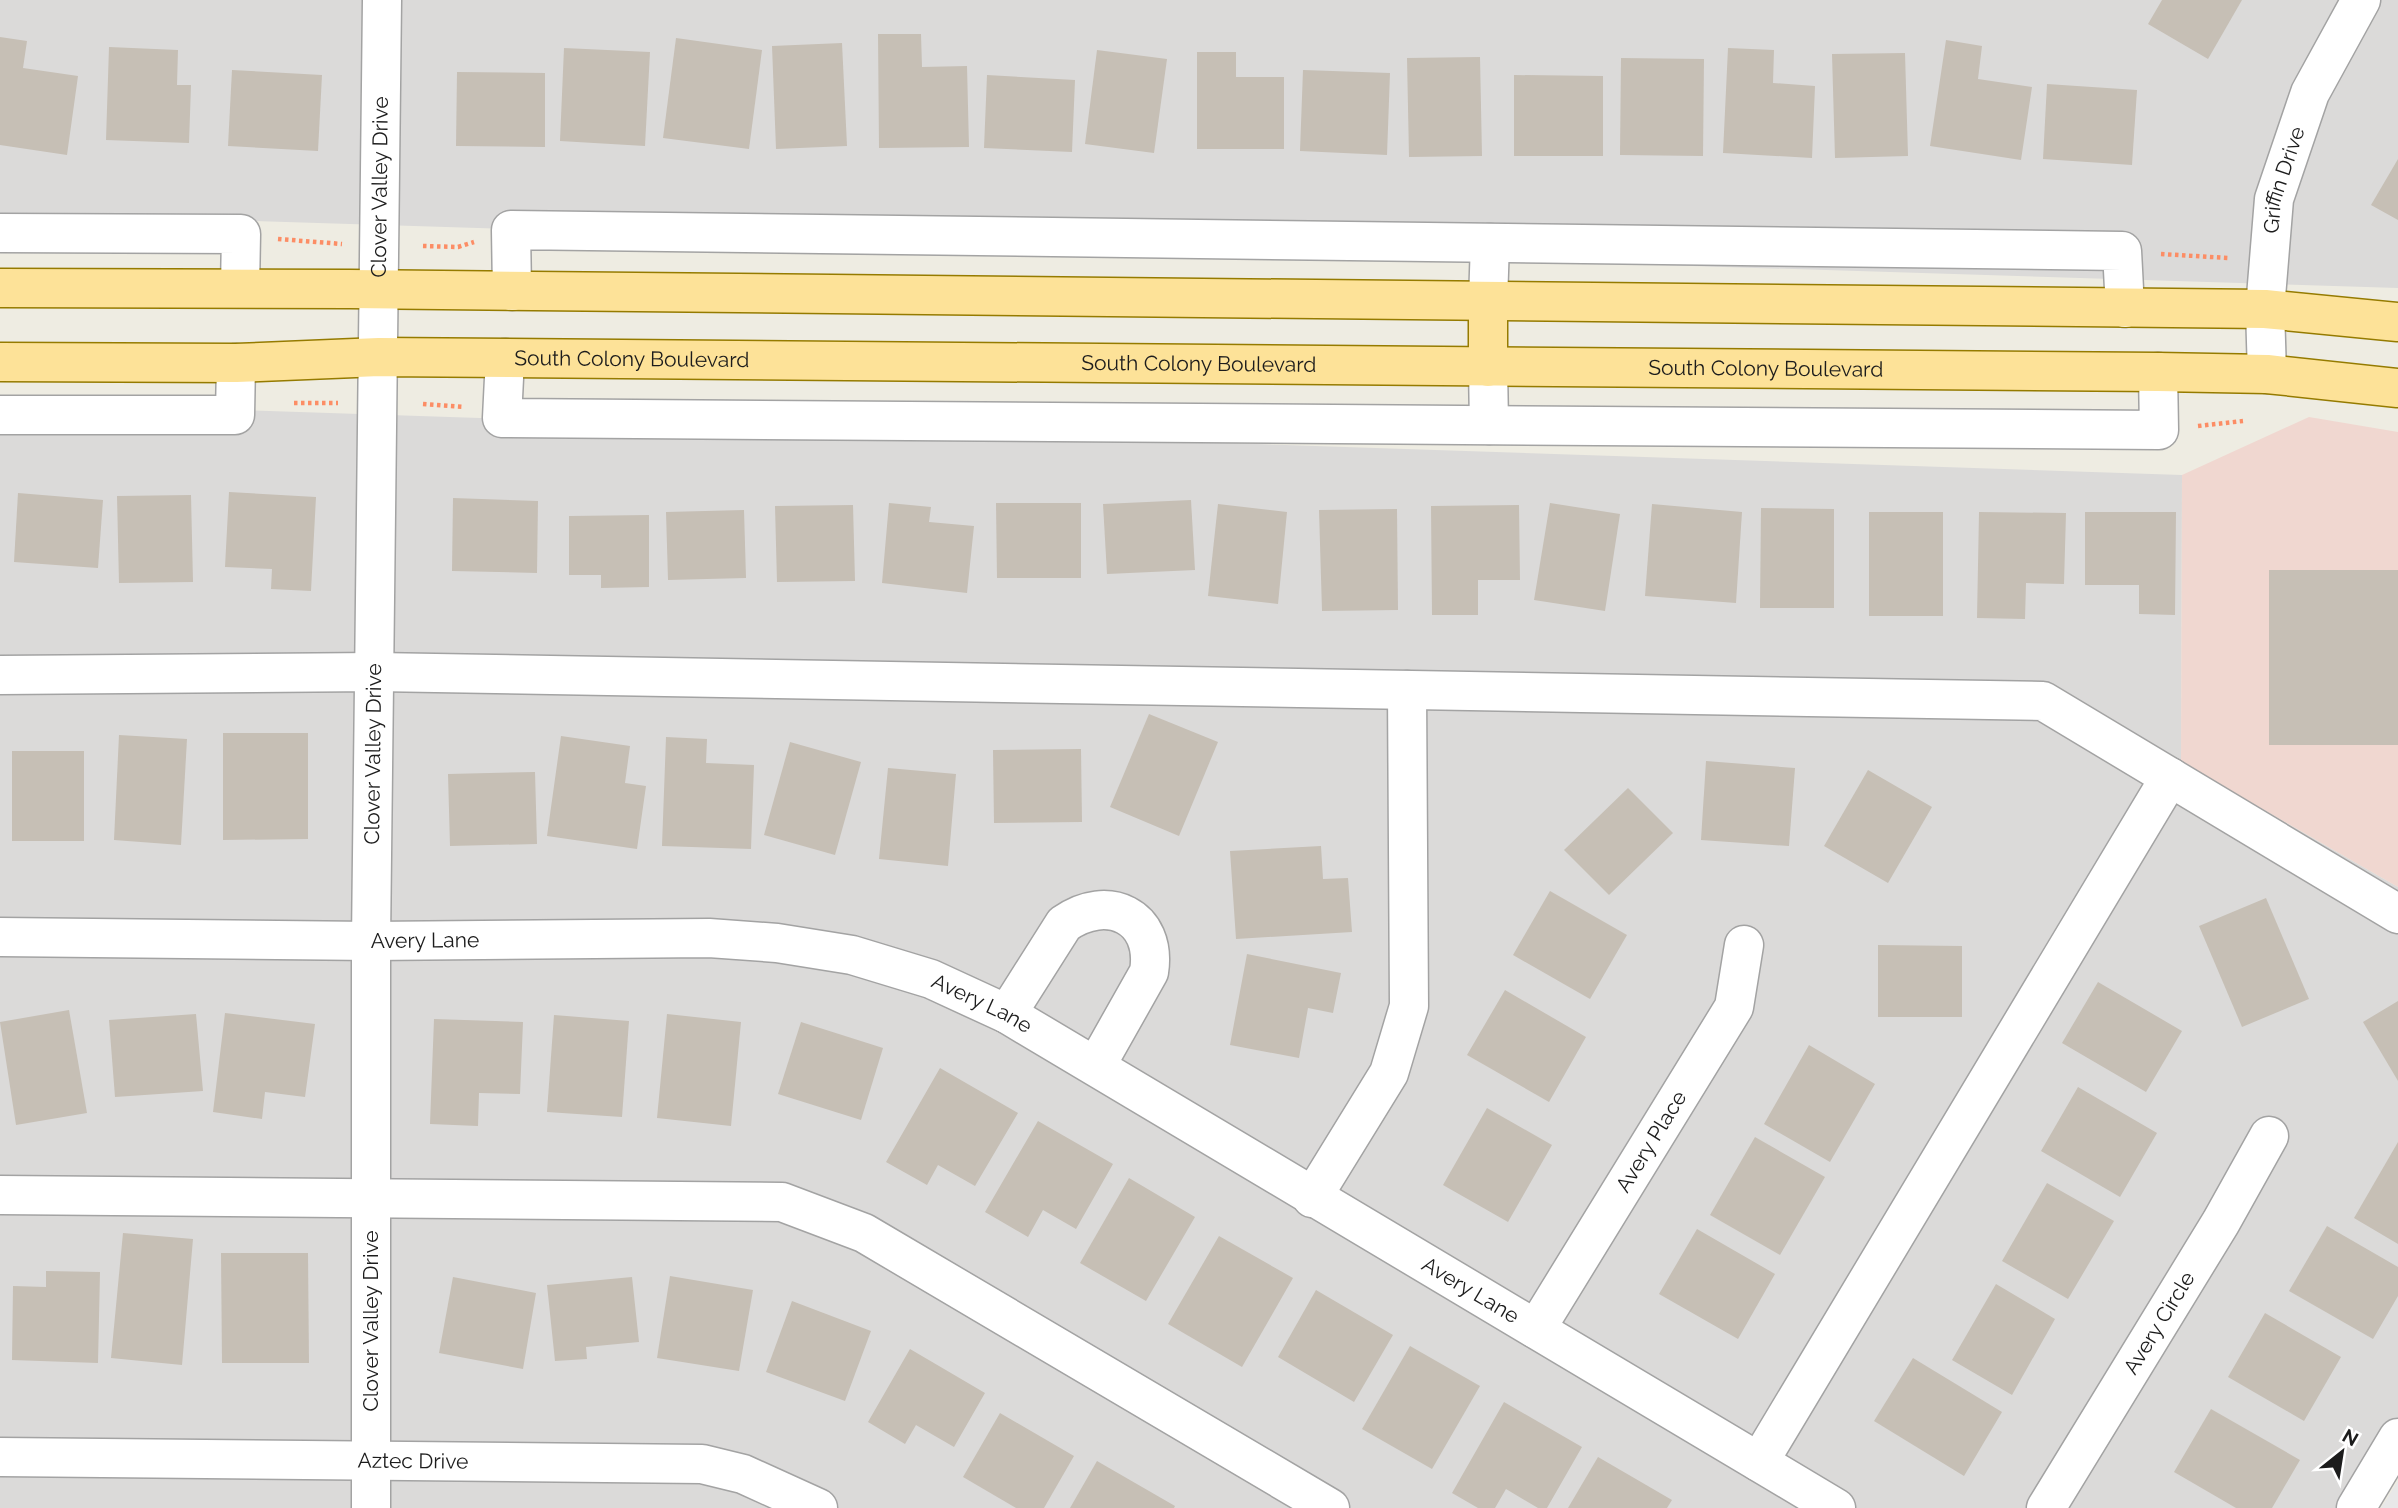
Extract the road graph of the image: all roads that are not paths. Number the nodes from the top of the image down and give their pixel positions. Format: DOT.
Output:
graph roads {
  1 [pos="382,0"];
  2 [pos="2361,0"];
  3 [pos="0,233"];
  4 [pos="1490,243"];
  5 [pos="0,288"];
  6 [pos="240,288"];
  7 [pos="380,289"];
  8 [pos="512,290"];
  9 [pos="1488,300"];
  10 [pos="2125,307"];
  11 [pos="2265,309"];
  12 [pos="2398,322"];
  13 [pos="379,357"];
  14 [pos="505,358"];
  15 [pos="0,362"];
  16 [pos="236,363"];
  17 [pos="1488,367"];
  18 [pos="2158,372"];
  19 [pos="2267,374"];
  20 [pos="2398,388"];
  21 [pos="0,415"];
  22 [pos="1489,425"];
  23 [pos="376,672"];
  24 [pos="0,675"];
  25 [pos="1407,690"];
  26 [pos="2171,777"];
  27 [pos="2398,914"];
  28 [pos="0,937"];
  29 [pos="371,941"];
  30 [pos="1744,945"];
  31 [pos="1007,1014"];
  32 [pos="1096,1066"];
  33 [pos="2269,1136"];
  34 [pos="0,1195"];
  35 [pos="371,1196"];
  36 [pos="1312,1198"];
  37 [pos="1536,1329"];
  38 [pos="2398,1438"];
  39 [pos="0,1457"];
  40 [pos="371,1461"];
  41 [pos="1759,1462"];
  42 [pos="371,1508"];
  43 [pos="818,1508"];
  44 [pos="1330,1508"];
  45 [pos="1836,1508"];
  46 [pos="2046,1508"];
  47 [pos="2356,1508"];
  1 -- 7 [label="street, Clover Valley Drive"];
  2 -- 11 [label="street, Griffin Drive"];
  3 -- 6 [label="street"];
  4 -- 8 [label="street"];
  4 -- 9 [label="street"];
  4 -- 10 [label="street"];
  5 -- 6 [label="main road"];
  6 -- 7 [label="main road"];
  7 -- 8 [label="main road"];
  7 -- 13 [label="street, Clover Valley Drive"];
  8 -- 9 [label="main road"];
  9 -- 10 [label="main road"];
  9 -- 17 [label="main road"];
  10 -- 11 [label="main road"];
  11 -- 12 [label="main road"];
  11 -- 19 [label="street, Griffin Drive"];
  13 -- 14 [label="main road, South Colony Boulevard"];
  13 -- 16 [label="main road, South Colony Boulevard"];
  13 -- 23 [label="street, Clover Valley Drive"];
  14 -- 17 [label="main road, South Colony Boulevard"];
  14 -- 22 [label="street"];
  15 -- 16 [label="main road, South Colony Boulevard"];
  16 -- 21 [label="street"];
  17 -- 18 [label="main road, South Colony Boulevard"];
  17 -- 22 [label="street"];
  18 -- 19 [label="main road, South Colony Boulevard"];
  18 -- 22 [label="street"];
  19 -- 20 [label="main road, South Colony Boulevard"];
  23 -- 24 [label="street"];
  23 -- 25 [label="street"];
  23 -- 29 [label="street, Clover Valley Drive"];
  25 -- 26 [label="street"];
  25 -- 36 [label="street"];
  26 -- 27 [label="street"];
  26 -- 41 [label="street"];
  28 -- 29 [label="street, Avery Lane"];
  29 -- 31 [label="street, Avery Lane"];
  29 -- 35 [label="street, Clover Valley Drive"];
  30 -- 37 [label="street, Avery Place"];
  31 -- 32 [label="street, Avery Lane"];
  31 -- 32 [label="street"];
  32 -- 36 [label="street, Avery Lane"];
  33 -- 46 [label="street, Avery Circle"];
  34 -- 35 [label="street"];
  35 -- 40 [label="street, Clover Valley Drive"];
  35 -- 44 [label="street"];
  36 -- 37 [label="street, Avery Lane"];
  37 -- 41 [label="street, Avery Lane"];
  38 -- 47 [label="street"];
  39 -- 40 [label="street, Aztec Drive"];
  40 -- 42 [label="street, Clover Valley Drive"];
  40 -- 43 [label="street, Aztec Drive"];
  41 -- 45 [label="street, Avery Lane"];
}
